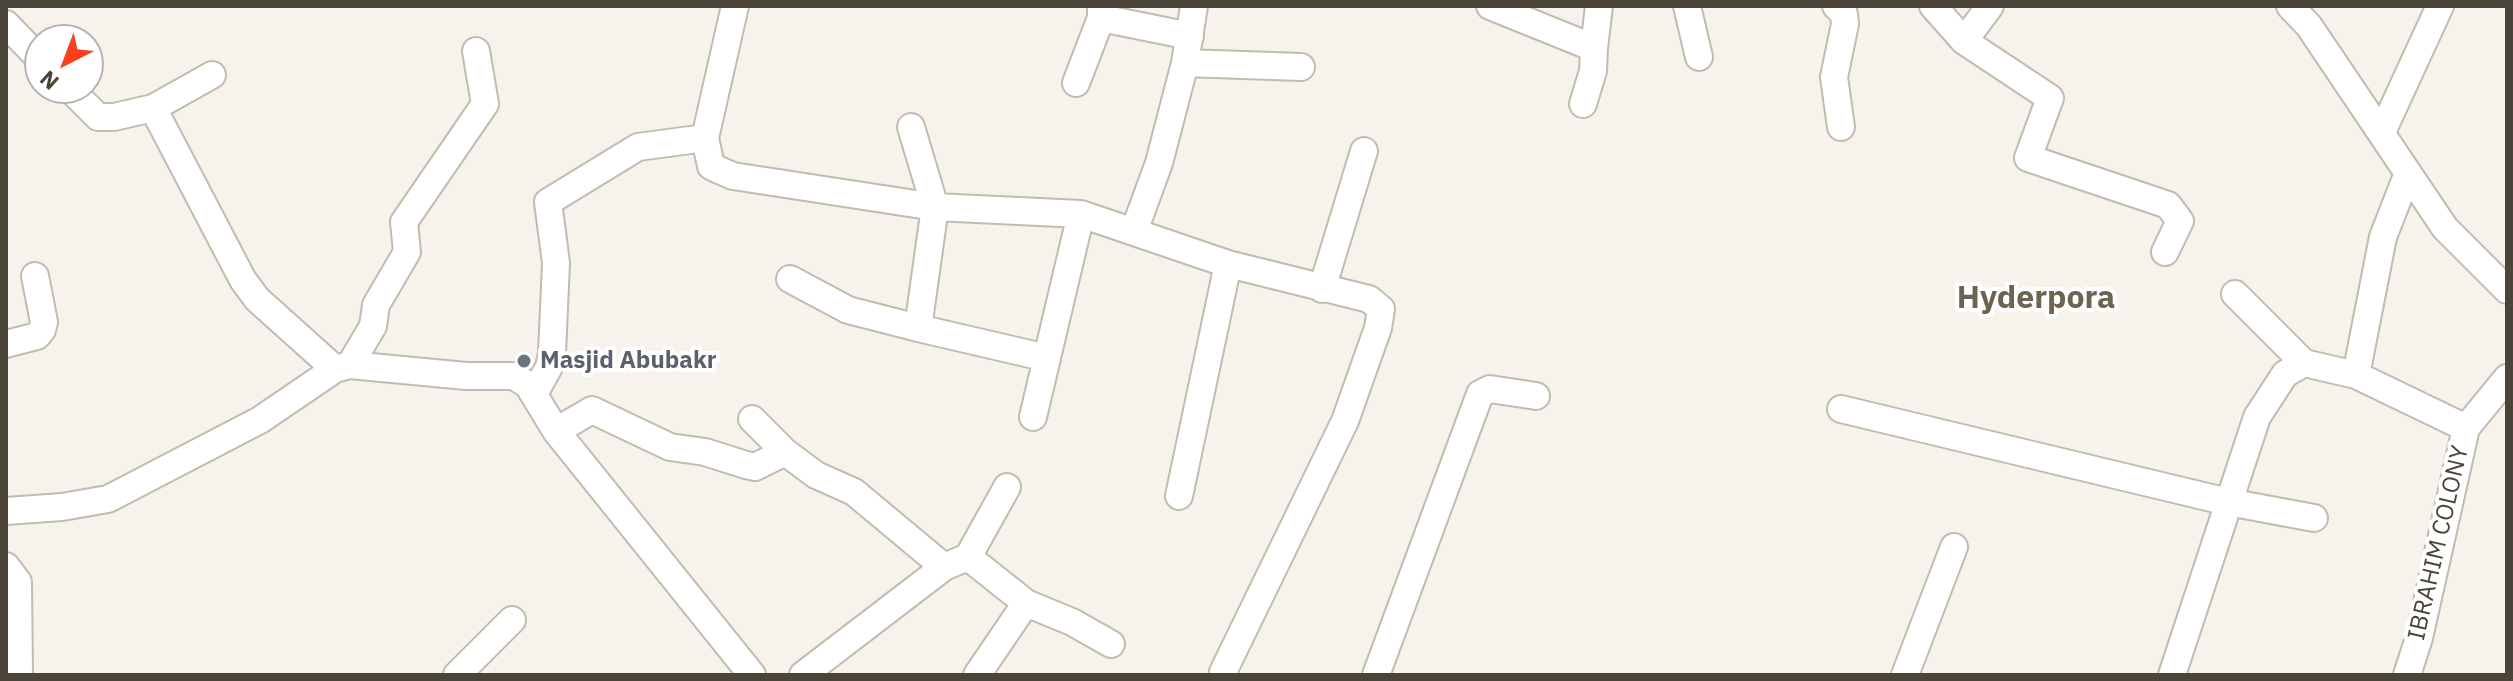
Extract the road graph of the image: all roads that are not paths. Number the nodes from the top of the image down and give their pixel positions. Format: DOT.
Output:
graph roads {
  1 [pos="735,6"];
  2 [pos="1194,6"];
  3 [pos="1490,6"];
  4 [pos="1599,6"];
  5 [pos="1687,6"];
  6 [pos="1836,6"];
  7 [pos="1933,6"];
  8 [pos="1990,6"];
  9 [pos="2290,6"];
  10 [pos="2440,6"];
  11 [pos="1101,12"];
  12 [pos="6,24"];
  13 [pos="1190,36"];
  14 [pos="1964,41"];
  15 [pos="24,43"];
  16 [pos="1594,48"];
  17 [pos="476,51"];
  18 [pos="1699,57"];
  19 [pos="1185,63"];
  20 [pos="1301,67"];
  21 [pos="212,75"];
  22 [pos="1076,83"];
  23 [pos="85,104"];
  24 [pos="1583,104"];
  25 [pos="153,108"];
  26 [pos="911,127"];
  27 [pos="1841,127"];
  28 [pos="2382,132"];
  29 [pos="705,138"];
  30 [pos="1364,151"];
  31 [pos="2408,173"];
  32 [pos="935,207"];
  33 [pos="1081,214"];
  34 [pos="1134,231"];
  35 [pos="2165,252"];
  36 [pos="1228,264"];
  37 [pos="35,276"];
  38 [pos="790,279"];
  39 [pos="1322,289"];
  40 [pos="2507,290"];
  41 [pos="2235,294"];
  42 [pos="918,328"];
  43 [pos="6,344"];
  44 [pos="1047,358"];
  45 [pos="2304,363"];
  46 [pos="343,367"];
  47 [pos="2356,375"];
  48 [pos="2507,378"];
  49 [pos="534,394"];
  50 [pos="1536,396"];
  51 [pos="1841,409"];
  52 [pos="1033,417"];
  53 [pos="752,419"];
  54 [pos="2466,428"];
  55 [pos="556,431"];
  56 [pos="785,452"];
  57 [pos="1007,487"];
  58 [pos="1179,496"];
  59 [pos="2228,502"];
  60 [pos="6,511"];
  61 [pos="2314,518"];
  62 [pos="1954,547"];
  63 [pos="956,562"];
  64 [pos="6,566"];
  65 [pos="1026,603"];
  66 [pos="512,620"];
  67 [pos="1111,644"];
  68 [pos="1223,672"];
  69 [pos="19,675"];
  70 [pos="457,675"];
  71 [pos="752,675"];
  72 [pos="803,675"];
  73 [pos="977,675"];
  74 [pos="1376,675"];
  75 [pos="1905,675"];
  76 [pos="2172,675"];
  77 [pos="2407,675"];
  1 -- 29 [label="street"];
  2 -- 13 [label="street"];
  3 -- 16 [label="street"];
  4 -- 16 [label="street"];
  5 -- 18 [label="street"];
  6 -- 27 [label="street"];
  7 -- 14 [label="street"];
  8 -- 14 [label="street"];
  9 -- 28 [label="street"];
  10 -- 28 [label="street"];
  11 -- 13 [label="street"];
  11 -- 22 [label="street"];
  12 -- 15 [label="street"];
  13 -- 19 [label="street"];
  14 -- 35 [label="street"];
  16 -- 24 [label="street"];
  17 -- 46 [label="street"];
  19 -- 20 [label="street"];
  19 -- 34 [label="street"];
  21 -- 25 [label="street"];
  23 -- 25 [label="street"];
  25 -- 46 [label="street"];
  26 -- 32 [label="street"];
  28 -- 31 [label="street"];
  29 -- 32 [label="street"];
  29 -- 49 [label="street"];
  30 -- 39 [label="street"];
  31 -- 40 [label="street"];
  31 -- 47 [label="street"];
  32 -- 33 [label="street"];
  32 -- 42 [label="street"];
  33 -- 34 [label="street"];
  33 -- 44 [label="street"];
  34 -- 36 [label="street"];
  36 -- 39 [label="street"];
  36 -- 58 [label="street"];
  37 -- 43 [label="street"];
  38 -- 42 [label="street"];
  39 -- 68 [label="street"];
  41 -- 45 [label="street"];
  42 -- 44 [label="street"];
  44 -- 52 [label="street"];
  45 -- 47 [label="street"];
  45 -- 59 [label="street"];
  46 -- 49 [label="street"];
  46 -- 60 [label="street"];
  47 -- 54 [label="street"];
  48 -- 54 [label="street, IBRAHIM COLONY"];
  49 -- 55 [label="street"];
  50 -- 74 [label="street"];
  51 -- 59 [label="street"];
  53 -- 56 [label="street"];
  54 -- 77 [label="street, IBRAHIM COLONY"];
  55 -- 56 [label="street"];
  55 -- 71 [label="street"];
  56 -- 63 [label="street"];
  57 -- 63 [label="street"];
  59 -- 61 [label="street"];
  59 -- 76 [label="street"];
  62 -- 75 [label="street"];
  63 -- 65 [label="street"];
  63 -- 72 [label="street"];
  64 -- 69 [label="street"];
  65 -- 67 [label="street"];
  65 -- 73 [label="street"];
  66 -- 70 [label="street"];
}
